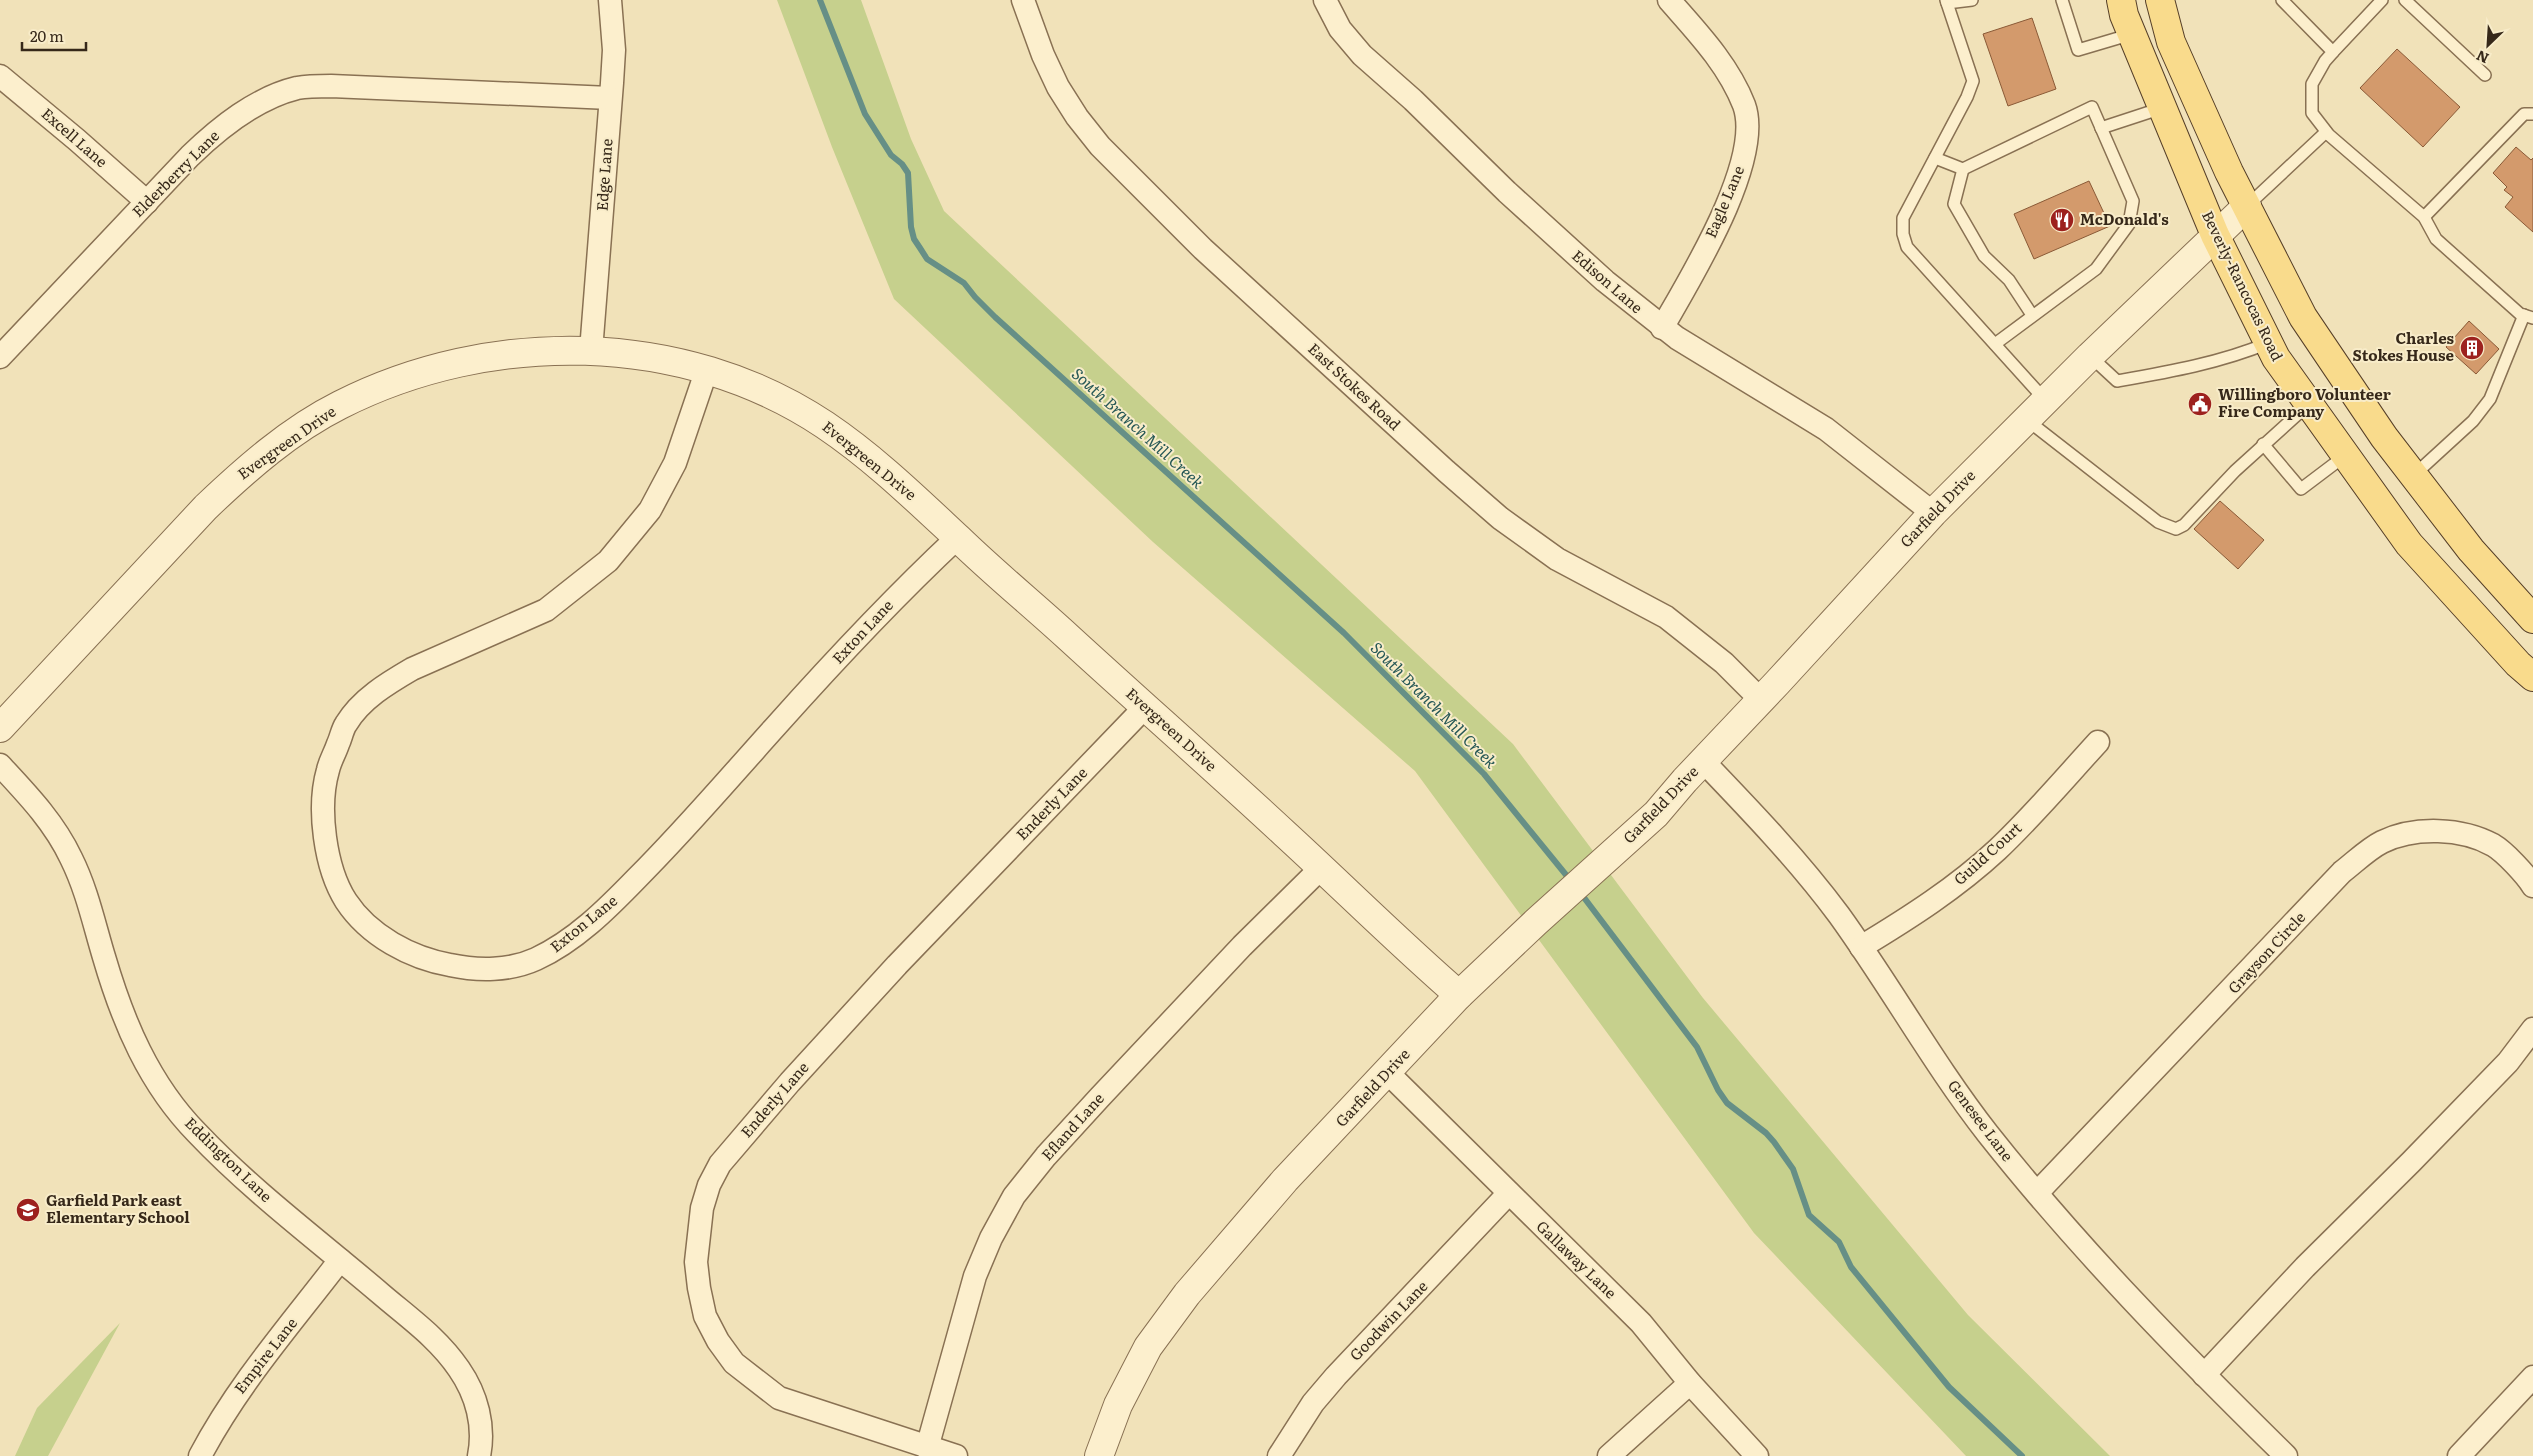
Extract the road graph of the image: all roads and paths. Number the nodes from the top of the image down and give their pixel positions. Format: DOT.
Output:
graph roads {
  1 [pos="610,0"];
  2 [pos="1023,0"];
  3 [pos="1325,0"];
  4 [pos="1669,0"];
  5 [pos="1972,0"];
  6 [pos="2062,0"];
  7 [pos="2121,0"];
  8 [pos="2160,0"];
  9 [pos="2282,0"];
  10 [pos="2382,0"];
  11 [pos="2405,0"];
  12 [pos="1947,1"];
  13 [pos="2132,34"];
  14 [pos="2333,52"];
  15 [pos="2485,75"];
  16 [pos="0,76"];
  17 [pos="610,98"];
  18 [pos="2162,108"];
  19 [pos="2533,114"];
  20 [pos="2101,128"];
  21 [pos="2326,132"];
  22 [pos="1935,158"];
  23 [pos="1963,169"];
  24 [pos="147,202"];
  25 [pos="2247,206"];
  26 [pos="2424,217"];
  27 [pos="2214,235"];
  28 [pos="2032,315"];
  29 [pos="2529,317"];
  30 [pos="1662,328"];
  31 [pos="2268,343"];
  32 [pos="1995,344"];
  33 [pos="591,350"];
  34 [pos="2090,356"];
  35 [pos="0,357"];
  36 [pos="707,369"];
  37 [pos="2310,404"];
  38 [pos="2036,411"];
  39 [pos="2263,444"];
  40 [pos="2346,455"];
  41 [pos="2414,476"];
  42 [pos="1933,513"];
  43 [pos="957,538"];
  44 [pos="2533,619"];
  45 [pos="2533,677"];
  46 [pos="1761,700"];
  47 [pos="1146,707"];
  48 [pos="0,728"];
  49 [pos="2098,742"];
  50 [pos="1703,761"];
  51 [pos="0,765"];
  52 [pos="1321,868"];
  53 [pos="2533,886"];
  54 [pos="1861,947"];
  55 [pos="1459,995"];
  56 [pos="2533,1029"];
  57 [pos="1387,1072"];
  58 [pos="1509,1193"];
  59 [pos="2037,1193"];
  60 [pos="340,1260"];
  61 [pos="2204,1375"];
  62 [pos="2533,1377"];
  63 [pos="1690,1384"];
  64 [pos="927,1448"];
  65 [pos="200,1456"];
  66 [pos="479,1456"];
  67 [pos="956,1456"];
  68 [pos="1099,1456"];
  69 [pos="1279,1456"];
  70 [pos="1609,1456"];
  71 [pos="1757,1456"];
  72 [pos="2286,1456"];
  73 [pos="2459,1456"];
  1 -- 17 [label="street, Edge Lane"];
  2 -- 46 [label="street, East Stokes Road"];
  3 -- 30 [label="street, Edison Lane"];
  4 -- 30 [label="street, Eagle Lane"];
  5 -- 12 [label="lane"];
  6 -- 13 [label="lane"];
  7 -- 13 [label="main road, Beverly-Rancocas Road"];
  8 -- 25 [label="main road"];
  9 -- 14 [label="lane"];
  10 -- 14 [label="lane"];
  11 -- 15 [label="lane"];
  12 -- 22 [label="lane"];
  13 -- 18 [label="main road, Beverly-Rancocas Road"];
  14 -- 21 [label="lane"];
  16 -- 24 [label="street, Excell Lane"];
  17 -- 24 [label="street, Elderberry Lane"];
  17 -- 33 [label="street, Edge Lane"];
  18 -- 20 [label="lane"];
  18 -- 27 [label="main road, Beverly-Rancocas Road"];
  19 -- 26 [label="lane"];
  20 -- 23 [label="lane"];
  20 -- 28 [label="lane"];
  21 -- 25 [label="lane"];
  21 -- 26 [label="lane"];
  22 -- 23 [label="lane"];
  22 -- 32 [label="lane"];
  23 -- 28 [label="lane"];
  24 -- 35 [label="street, Elderberry Lane"];
  25 -- 27 [label="street, Garfield Drive"];
  25 -- 41 [label="main road"];
  26 -- 29 [label="lane"];
  27 -- 31 [label="main road, Beverly-Rancocas Road"];
  27 -- 34 [label="street, Garfield Drive"];
  28 -- 32 [label="lane"];
  29 -- 41 [label="lane"];
  30 -- 42 [label="street, Edison Lane"];
  31 -- 34 [label="lane"];
  31 -- 37 [label="main road, Beverly-Rancocas Road"];
  32 -- 38 [label="lane"];
  33 -- 36 [label="street, Evergreen Drive"];
  33 -- 48 [label="street, Evergreen Drive"];
  34 -- 38 [label="street, Garfield Drive"];
  36 -- 43 [label="street, Evergreen Drive"];
  36 -- 43 [label="street, Exton Lane"];
  37 -- 39 [label="lane"];
  37 -- 40 [label="main road, Beverly-Rancocas Road"];
  38 -- 39 [label="lane"];
  38 -- 42 [label="street, Garfield Drive"];
  39 -- 40 [label="lane"];
  40 -- 45 [label="main road, Beverly-Rancocas Road"];
  41 -- 44 [label="main road"];
  42 -- 46 [label="street, Garfield Drive"];
  43 -- 47 [label="street, Evergreen Drive"];
  46 -- 50 [label="street, Garfield Drive"];
  47 -- 52 [label="street, Evergreen Drive"];
  47 -- 64 [label="street, Enderly Lane"];
  49 -- 54 [label="street, Guild Court"];
  50 -- 54 [label="street, Genesee Lane"];
  50 -- 55 [label="street, Garfield Drive"];
  51 -- 60 [label="street, Eddington Lane"];
  52 -- 55 [label="street, Evergreen Drive"];
  52 -- 64 [label="street, Efland Lane"];
  53 -- 59 [label="street, Grayson Circle"];
  54 -- 59 [label="street, Genesee Lane"];
  55 -- 57 [label="street, Garfield Drive"];
  56 -- 61 [label="street"];
  57 -- 58 [label="street, Gallaway Lane"];
  57 -- 68 [label="street, Garfield Drive"];
  58 -- 63 [label="street, Gallaway Lane"];
  58 -- 69 [label="street, Goodwin Lane"];
  59 -- 61 [label="street, Genesee Lane"];
  60 -- 65 [label="street, Empire Lane"];
  60 -- 66 [label="street, Eddington Lane"];
  61 -- 72 [label="street, Genesee Lane"];
  62 -- 73 [label="street"];
  63 -- 70 [label="street"];
  63 -- 71 [label="street, Gallaway Lane"];
  64 -- 67 [label="street, Enderly Lane"];
}
